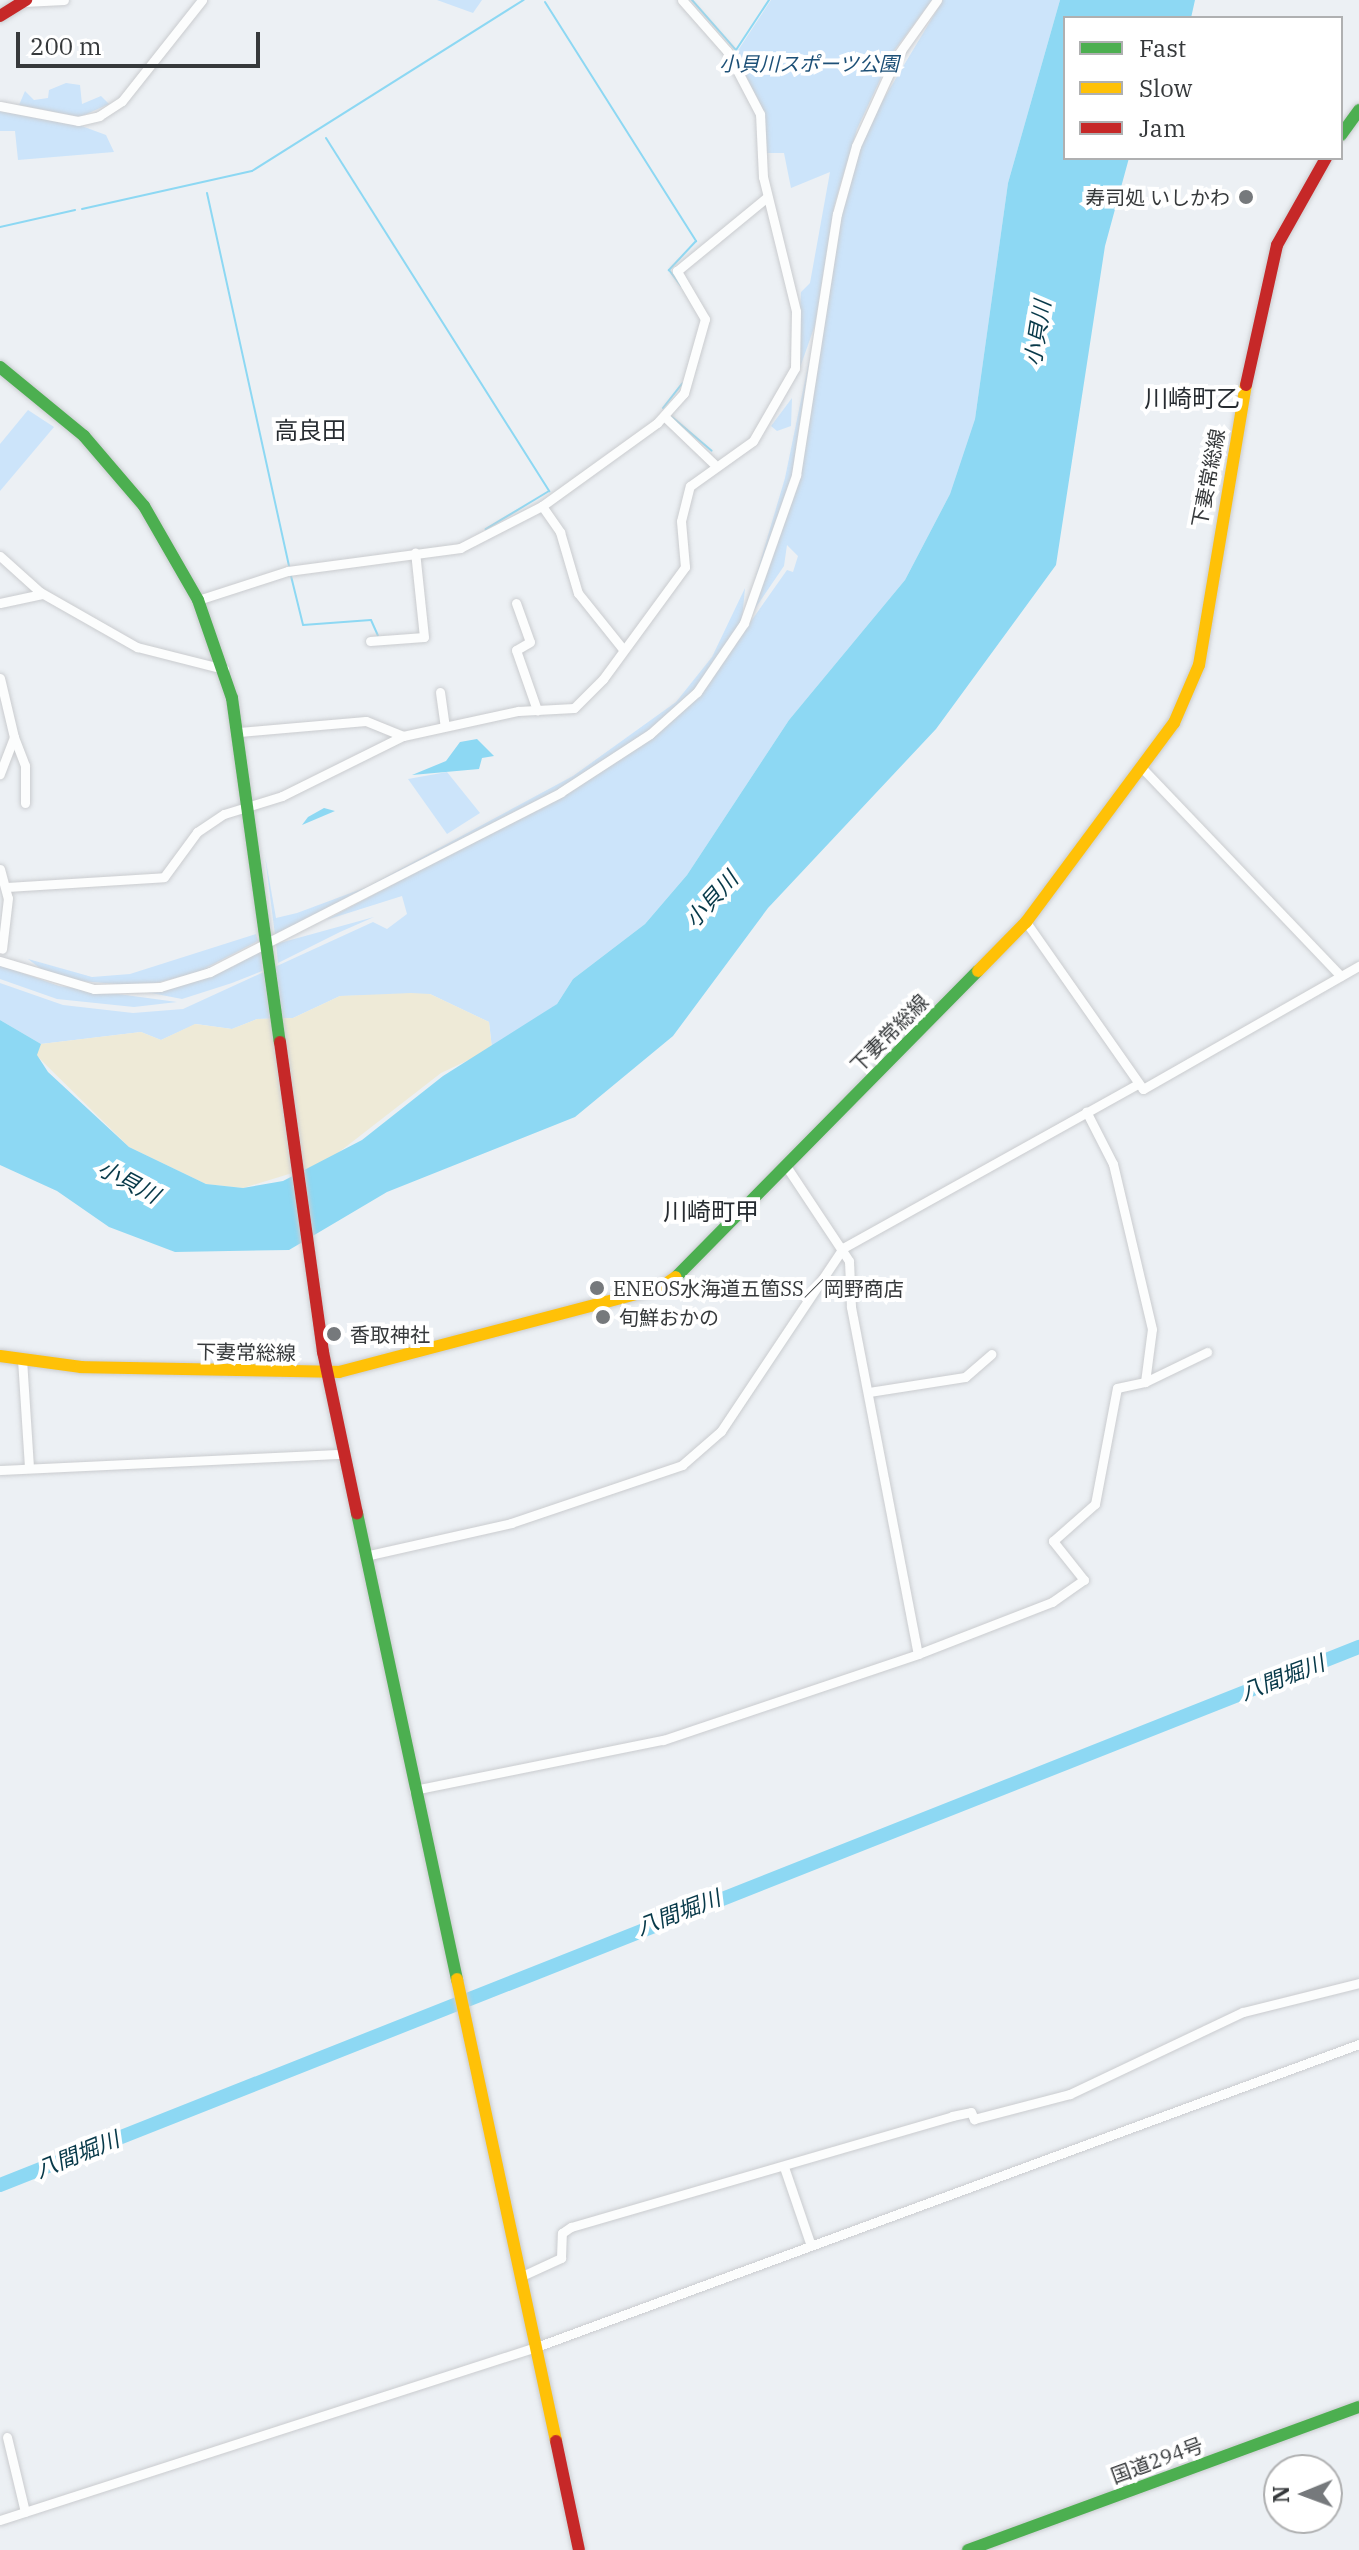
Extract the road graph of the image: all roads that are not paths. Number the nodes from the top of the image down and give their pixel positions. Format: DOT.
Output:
graph roads {
  1 [pos="64,0"];
  2 [pos="202,0"];
  3 [pos="682,0"];
  4 [pos="937,0"];
  5 [pos="24,1"];
  6 [pos="0,16"];
  7 [pos="0,106"];
  8 [pos="1359,110"];
  9 [pos="1343,132"];
  10 [pos="1325,160"];
  11 [pos="767,197"];
  12 [pos="0,367"];
  13 [pos="664,416"];
  14 [pos="714,464"];
  15 [pos="542,506"];
  16 [pos="415,552"];
  17 [pos="0,556"];
  18 [pos="42,594"];
  19 [pos="198,600"];
  20 [pos="0,603"];
  21 [pos="516,603"];
  22 [pos="370,641"];
  23 [pos="622,648"];
  24 [pos="224,669"];
  25 [pos="0,678"];
  26 [pos="440,692"];
  27 [pos="537,710"];
  28 [pos="445,726"];
  29 [pos="239,732"];
  30 [pos="403,736"];
  31 [pos="14,737"];
  32 [pos="1143,769"];
  33 [pos="0,774"];
  34 [pos="25,803"];
  35 [pos="249,807"];
  36 [pos="0,869"];
  37 [pos="7,887"];
  38 [pos="1026,922"];
  39 [pos="268,946"];
  40 [pos="2,949"];
  41 [pos="0,961"];
  42 [pos="1359,966"];
  43 [pos="1341,976"];
  44 [pos="1136,1085"];
  45 [pos="1086,1111"];
  46 [pos="786,1166"];
  47 [pos="843,1248"];
  48 [pos="1207,1352"];
  49 [pos="991,1354"];
  50 [pos="0,1356"];
  51 [pos="22,1359"];
  52 [pos="327,1373"];
  53 [pos="1145,1382"];
  54 [pos="869,1392"];
  55 [pos="344,1454"];
  56 [pos="29,1468"];
  57 [pos="0,1470"];
  58 [pos="365,1556"];
  59 [pos="918,1654"];
  60 [pos="414,1790"];
  61 [pos="1359,1983"];
  62 [pos="1359,2044"];
  63 [pos="784,2167"];
  64 [pos="811,2246"];
  65 [pos="524,2275"];
  66 [pos="539,2346"];
  67 [pos="1359,2407"];
  68 [pos="1359,2418"];
  69 [pos="7,2437"];
  70 [pos="25,2512"];
  71 [pos="0,2520"];
  72 [pos="579,2550"];
  73 [pos="968,2550"];
  74 [pos="1000,2550"];
  1 -- 5 [label="street"];
  2 -- 7 [label="street"];
  3 -- 11 [label="street"];
  4 -- 39 [label="street"];
  5 -- 6 [label="main road"];
  8 -- 9 [label="main road"];
  10 -- 32 [label="main road, 下妻常総線"];
  11 -- 13 [label="street"];
  11 -- 14 [label="street"];
  12 -- 19 [label="main road"];
  13 -- 14 [label="street"];
  13 -- 15 [label="street"];
  14 -- 23 [label="street"];
  15 -- 16 [label="street"];
  15 -- 23 [label="street"];
  16 -- 19 [label="street"];
  16 -- 22 [label="street"];
  17 -- 18 [label="street"];
  18 -- 20 [label="street"];
  18 -- 24 [label="street"];
  19 -- 24 [label="main road"];
  21 -- 27 [label="street"];
  23 -- 27 [label="street"];
  24 -- 29 [label="main road"];
  25 -- 31 [label="street"];
  26 -- 28 [label="street"];
  27 -- 28 [label="street"];
  28 -- 30 [label="street"];
  29 -- 30 [label="street"];
  29 -- 35 [label="main road"];
  30 -- 35 [label="street"];
  31 -- 33 [label="street"];
  31 -- 34 [label="street"];
  32 -- 38 [label="main road, 下妻常総線"];
  32 -- 43 [label="street"];
  35 -- 37 [label="street"];
  35 -- 39 [label="main road"];
  36 -- 37 [label="street"];
  37 -- 40 [label="street"];
  38 -- 44 [label="street"];
  38 -- 46 [label="main road, 下妻常総線"];
  39 -- 41 [label="street"];
  39 -- 52 [label="main road"];
  42 -- 43 [label="street"];
  43 -- 44 [label="street"];
  44 -- 45 [label="street"];
  45 -- 47 [label="street"];
  45 -- 53 [label="street"];
  46 -- 47 [label="street"];
  46 -- 52 [label="main road, 下妻常総線"];
  47 -- 54 [label="street"];
  47 -- 58 [label="street"];
  48 -- 53 [label="street"];
  49 -- 54 [label="street"];
  50 -- 51 [label="main road, 下妻常総線"];
  51 -- 52 [label="main road, 下妻常総線"];
  51 -- 56 [label="street"];
  52 -- 55 [label="main road"];
  53 -- 59 [label="street"];
  54 -- 59 [label="street"];
  55 -- 56 [label="street"];
  55 -- 58 [label="main road"];
  56 -- 57 [label="street"];
  58 -- 60 [label="main road"];
  59 -- 60 [label="street"];
  60 -- 65 [label="main road"];
  61 -- 63 [label="street"];
  62 -- 64 [label="street"];
  63 -- 64 [label="street"];
  63 -- 65 [label="street"];
  64 -- 66 [label="street"];
  65 -- 66 [label="main road"];
  66 -- 70 [label="street"];
  66 -- 72 [label="main road"];
  67 -- 73 [label="main road, 国道294号"];
  68 -- 74 [label="main road, 国道294号"];
  69 -- 70 [label="street"];
  70 -- 71 [label="street"];
}
